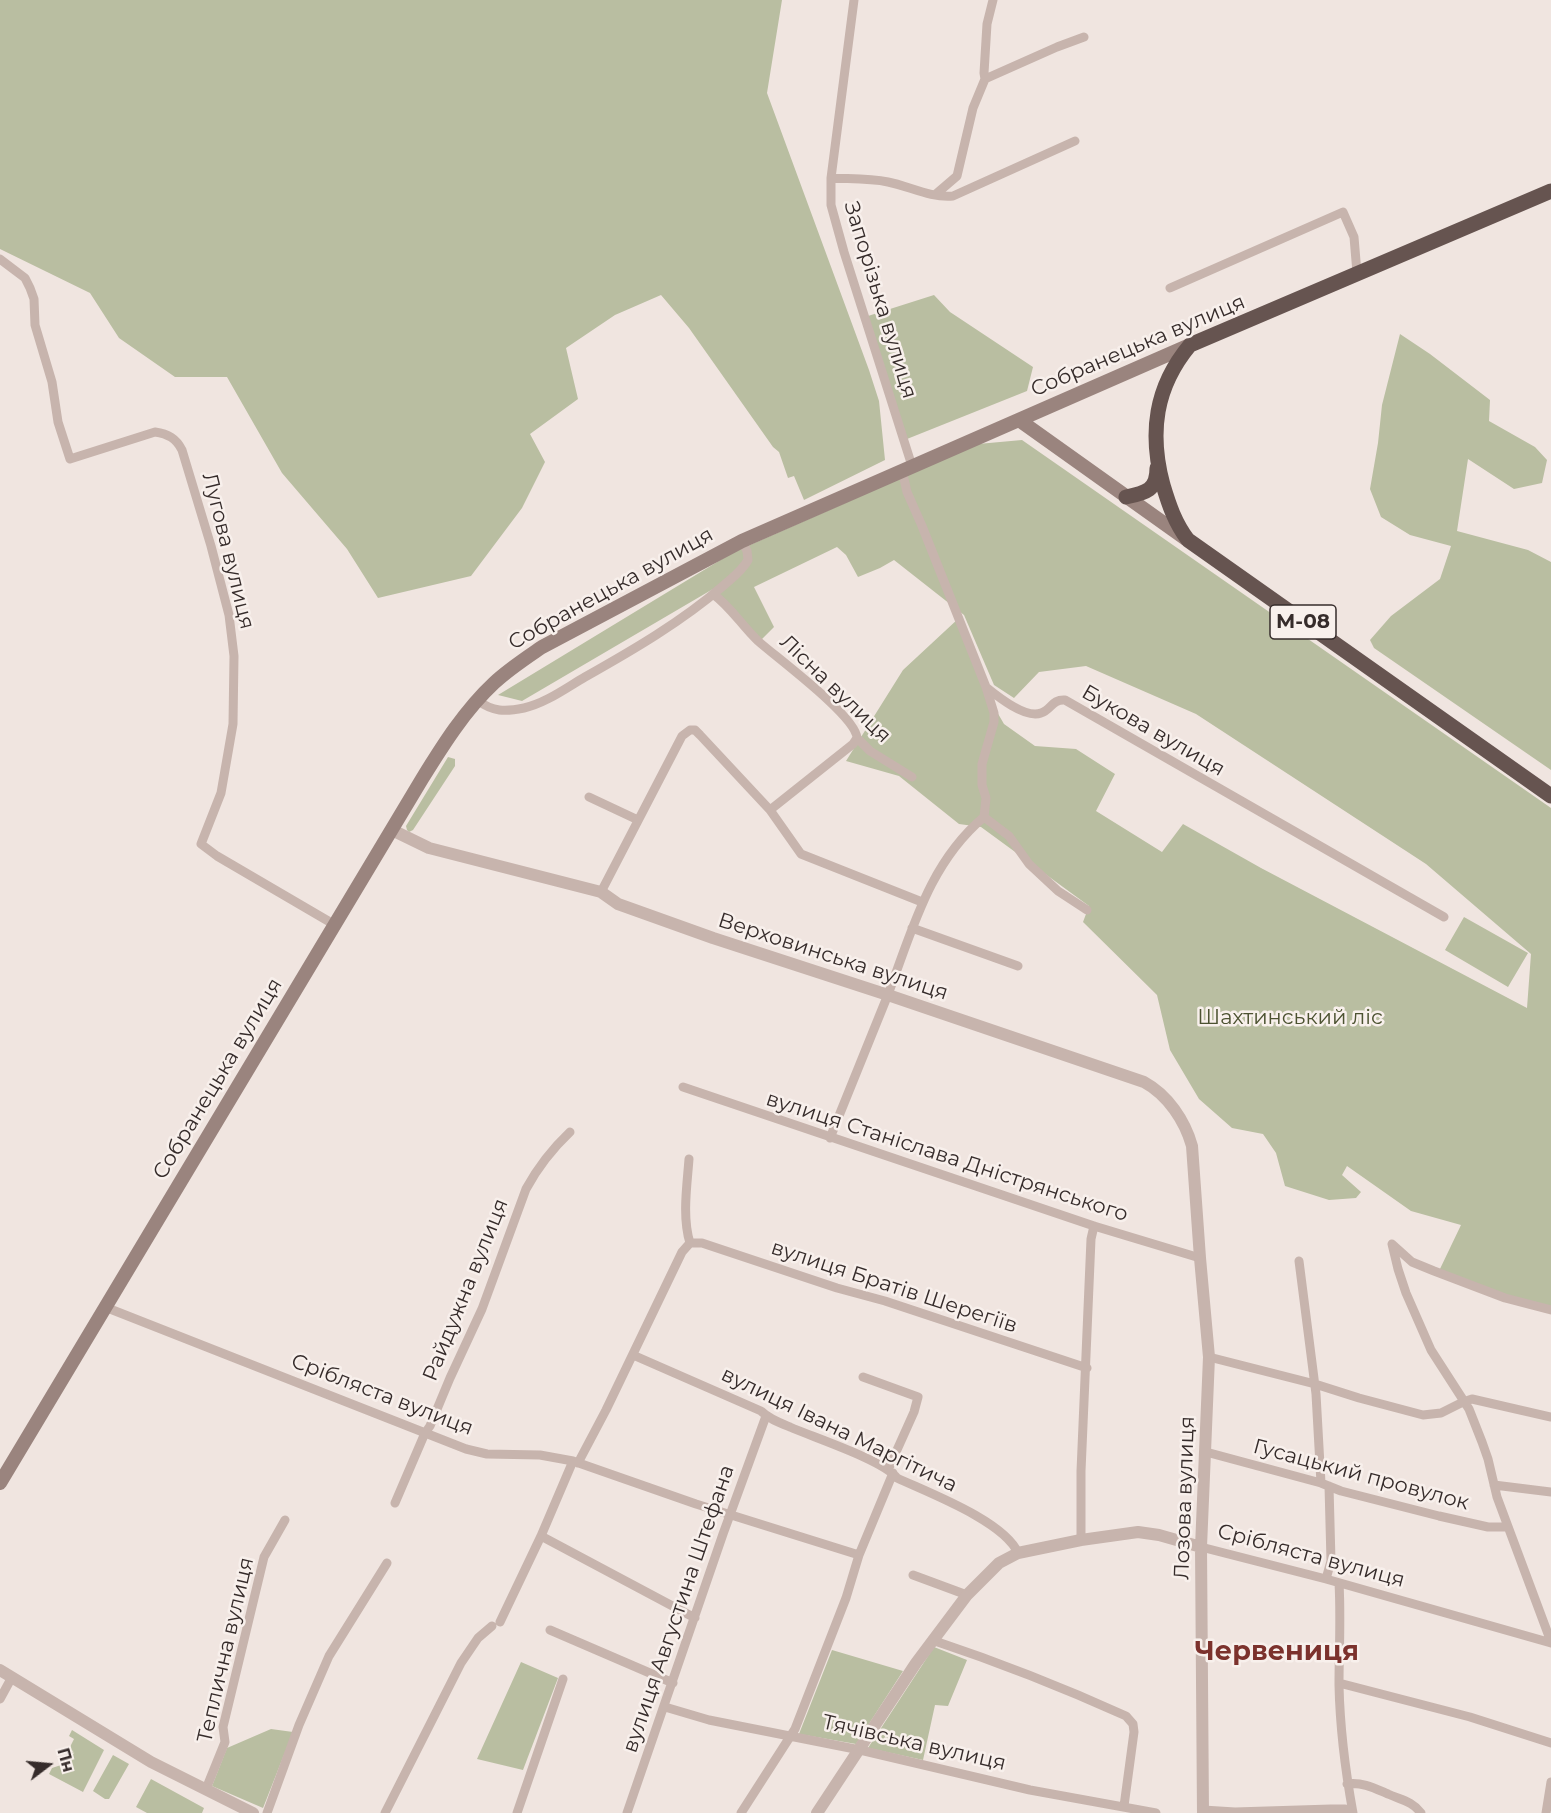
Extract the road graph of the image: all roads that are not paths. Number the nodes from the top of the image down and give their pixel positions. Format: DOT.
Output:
graph roads {
  1 [pos="854,0"];
  2 [pos="993,0"];
  3 [pos="1084,37"];
  4 [pos="985,79"];
  5 [pos="1075,141"];
  6 [pos="831,178"];
  7 [pos="1551,191"];
  8 [pos="936,194"];
  9 [pos="0,259"];
  10 [pos="1357,273"];
  11 [pos="1170,288"];
  12 [pos="1190,345"];
  13 [pos="1019,420"];
  14 [pos="1157,459"];
  15 [pos="907,468"];
  16 [pos="1126,496"];
  17 [pos="1188,540"];
  18 [pos="742,541"];
  19 [pos="713,594"];
  20 [pos="986,687"];
  21 [pos="477,700"];
  22 [pos="1005,702"];
  23 [pos="994,712"];
  24 [pos="857,738"];
  25 [pos="912,777"];
  26 [pos="1551,796"];
  27 [pos="589,797"];
  28 [pos="770,810"];
  29 [pos="984,817"];
  30 [pos="638,820"];
  31 [pos="392,830"];
  32 [pos="602,892"];
  33 [pos="922,902"];
  34 [pos="1087,910"];
  35 [pos="1444,917"];
  36 [pos="335,925"];
  37 [pos="912,928"];
  38 [pos="1018,966"];
  39 [pos="888,994"];
  40 [pos="683,1087"];
  41 [pos="570,1132"];
  42 [pos="830,1138"];
  43 [pos="689,1159"];
  44 [pos="1195,1188"];
  45 [pos="1094,1226"];
  46 [pos="690,1243"];
  47 [pos="1200,1258"];
  48 [pos="1299,1261"];
  49 [pos="105,1306"];
  50 [pos="1551,1310"];
  51 [pos="633,1355"];
  52 [pos="1209,1357"];
  53 [pos="1087,1368"];
  54 [pos="863,1377"];
  55 [pos="1315,1384"];
  56 [pos="1463,1402"];
  57 [pos="766,1416"];
  58 [pos="1551,1417"];
  59 [pos="425,1433"];
  60 [pos="1206,1452"];
  61 [pos="575,1462"];
  62 [pos="891,1471"];
  63 [pos="0,1483"];
  64 [pos="1325,1485"];
  65 [pos="1494,1485"];
  66 [pos="1551,1492"];
  67 [pos="395,1503"];
  68 [pos="731,1515"];
  69 [pos="285,1520"];
  70 [pos="1508,1527"];
  71 [pos="541,1536"];
  72 [pos="1081,1540"];
  73 [pos="1201,1547"];
  74 [pos="1018,1553"];
  75 [pos="859,1555"];
  76 [pos="387,1563"];
  77 [pos="913,1575"];
  78 [pos="1326,1579"];
  79 [pos="1339,1584"];
  80 [pos="967,1594"];
  81 [pos="695,1618"];
  82 [pos="550,1630"];
  83 [pos="932,1640"];
  84 [pos="1551,1643"];
  85 [pos="0,1670"];
  86 [pos="12,1677"];
  87 [pos="563,1679"];
  88 [pos="673,1683"];
  89 [pos="1339,1683"];
  90 [pos="0,1699"];
  91 [pos="664,1707"];
  92 [pos="791,1736"];
  93 [pos="1551,1743"];
  94 [pos="860,1750"];
  95 [pos="1551,1782"];
  96 [pos="1347,1784"];
  97 [pos="206,1789"];
  98 [pos="1124,1806"];
  99 [pos="1203,1812"];
  100 [pos="253,1813"];
  101 [pos="267,1813"];
  102 [pos="385,1813"];
  103 [pos="517,1813"];
  104 [pos="627,1813"];
  105 [pos="741,1813"];
  106 [pos="818,1813"];
  107 [pos="1156,1813"];
  108 [pos="1352,1813"];
  109 [pos="1421,1813"];
  110 [pos="1546,1813"];
  1 -- 6 [label="street, Запорізька вулиця"];
  2 -- 4 [label="street"];
  3 -- 4 [label="street"];
  4 -- 8 [label="street"];
  5 -- 8 [label="street"];
  6 -- 8 [label="street"];
  6 -- 15 [label="street, Запорізька вулиця"];
  7 -- 10 [label="highway, Собранецька вулиця"];
  9 -- 36 [label="street, Лугова вулиця"];
  10 -- 11 [label="street"];
  10 -- 12 [label="highway, Собранецька вулиця"];
  12 -- 13 [label="main road, Собранецька вулиця"];
  12 -- 14 [label="highway, М-08"];
  13 -- 15 [label="main road, Собранецька вулиця"];
  13 -- 16 [label="main road"];
  14 -- 16 [label="highway"];
  14 -- 17 [label="highway, М-08"];
  15 -- 18 [label="main road, Собранецька вулиця"];
  15 -- 20 [label="street"];
  16 -- 17 [label="main road"];
  17 -- 26 [label="highway, М-08"];
  18 -- 19 [label="street, Собранецька вулиця"];
  18 -- 21 [label="main road, Собранецька вулиця"];
  19 -- 21 [label="street, Собранецька вулиця"];
  19 -- 24 [label="street, Лісна вулиця"];
  20 -- 22 [label="street, Букова вулиця"];
  20 -- 23 [label="street"];
  21 -- 31 [label="main road, Собранецька вулиця"];
  22 -- 23 [label="street"];
  22 -- 35 [label="street, Букова вулиця"];
  23 -- 29 [label="street"];
  24 -- 25 [label="street, Лісна вулиця"];
  24 -- 28 [label="street"];
  27 -- 30 [label="street"];
  28 -- 30 [label="street"];
  28 -- 33 [label="street"];
  29 -- 33 [label="street"];
  29 -- 34 [label="street"];
  30 -- 32 [label="street"];
  31 -- 32 [label="street, Верховинська вулиця"];
  31 -- 36 [label="main road, Собранецька вулиця"];
  32 -- 39 [label="street, Верховинська вулиця"];
  33 -- 37 [label="street"];
  36 -- 49 [label="main road, Собранецька вулиця"];
  37 -- 38 [label="street"];
  37 -- 39 [label="street"];
  39 -- 42 [label="street"];
  39 -- 44 [label="street, Верховинська вулиця"];
  40 -- 42 [label="street, вулиця Станіслава Дністрянського"];
  41 -- 59 [label="street, Райдужна вулиця"];
  42 -- 45 [label="street, вулиця Станіслава Дністрянського"];
  43 -- 46 [label="street"];
  44 -- 47 [label="street, Лозова вулиця"];
  45 -- 47 [label="street, вулиця Станіслава Дністрянського"];
  45 -- 53 [label="street"];
  46 -- 51 [label="street"];
  46 -- 53 [label="street, вулиця Братів Шерегіїв"];
  47 -- 52 [label="street, Лозова вулиця"];
  48 -- 55 [label="street"];
  49 -- 59 [label="street, Срібляста вулиця"];
  49 -- 63 [label="main road, Собранецька вулиця"];
  50 -- 56 [label="street"];
  51 -- 57 [label="street, вулиця Івана Маргітича"];
  51 -- 61 [label="street"];
  52 -- 55 [label="street"];
  52 -- 60 [label="street, Лозова вулиця"];
  53 -- 72 [label="street"];
  54 -- 62 [label="street"];
  55 -- 56 [label="street"];
  55 -- 64 [label="street"];
  56 -- 58 [label="street"];
  56 -- 65 [label="street"];
  57 -- 62 [label="street, вулиця Івана Маргітича"];
  57 -- 68 [label="street, вулиця Августина Штефана"];
  59 -- 61 [label="street, Срібляста вулиця"];
  59 -- 67 [label="street, Райдужна вулиця"];
  60 -- 64 [label="street, Гусацький провулок"];
  60 -- 73 [label="street, Лозова вулиця"];
  61 -- 68 [label="street, Срібляста вулиця"];
  61 -- 71 [label="street"];
  62 -- 74 [label="street, вулиця Івана Маргітича"];
  62 -- 75 [label="street"];
  64 -- 70 [label="street, Гусацький провулок"];
  64 -- 78 [label="street"];
  65 -- 66 [label="street"];
  65 -- 70 [label="street"];
  68 -- 75 [label="street, Срібляста вулиця"];
  68 -- 81 [label="street, вулиця Августина Штефана"];
  69 -- 97 [label="street, Теплична вулиця"];
  70 -- 84 [label="street"];
  71 -- 81 [label="street"];
  71 -- 102 [label="street"];
  72 -- 73 [label="street, Срібляста вулиця"];
  72 -- 74 [label="street, Срібляста вулиця"];
  73 -- 78 [label="street, Срібляста вулиця"];
  73 -- 99 [label="street, Лозова вулиця"];
  74 -- 80 [label="street, Срібляста вулиця"];
  75 -- 92 [label="street"];
  76 -- 101 [label="street"];
  77 -- 80 [label="street"];
  78 -- 79 [label="street, Срібляста вулиця"];
  79 -- 84 [label="street, Срібляста вулиця"];
  79 -- 89 [label="street"];
  80 -- 83 [label="street, Срібляста вулиця"];
  81 -- 88 [label="street, вулиця Августина Штефана"];
  82 -- 88 [label="street"];
  83 -- 94 [label="street, Срібляста вулиця"];
  83 -- 98 [label="street"];
  85 -- 86 [label="street"];
  86 -- 90 [label="street"];
  86 -- 97 [label="street"];
  87 -- 103 [label="street"];
  88 -- 91 [label="street, вулиця Августина Штефана"];
  89 -- 93 [label="street"];
  89 -- 96 [label="street"];
  91 -- 92 [label="street, Тячівська вулиця"];
  91 -- 104 [label="street, вулиця Августина Штефана"];
  92 -- 94 [label="street, Тячівська вулиця"];
  92 -- 105 [label="street"];
  94 -- 98 [label="street, Тячівська вулиця"];
  94 -- 106 [label="street, Срібляста вулиця"];
  95 -- 110 [label="street"];
  96 -- 108 [label="street"];
  96 -- 109 [label="street"];
  97 -- 100 [label="street"];
  98 -- 107 [label="street, Тячівська вулиця"];
  99 -- 108 [label="street"];
}
